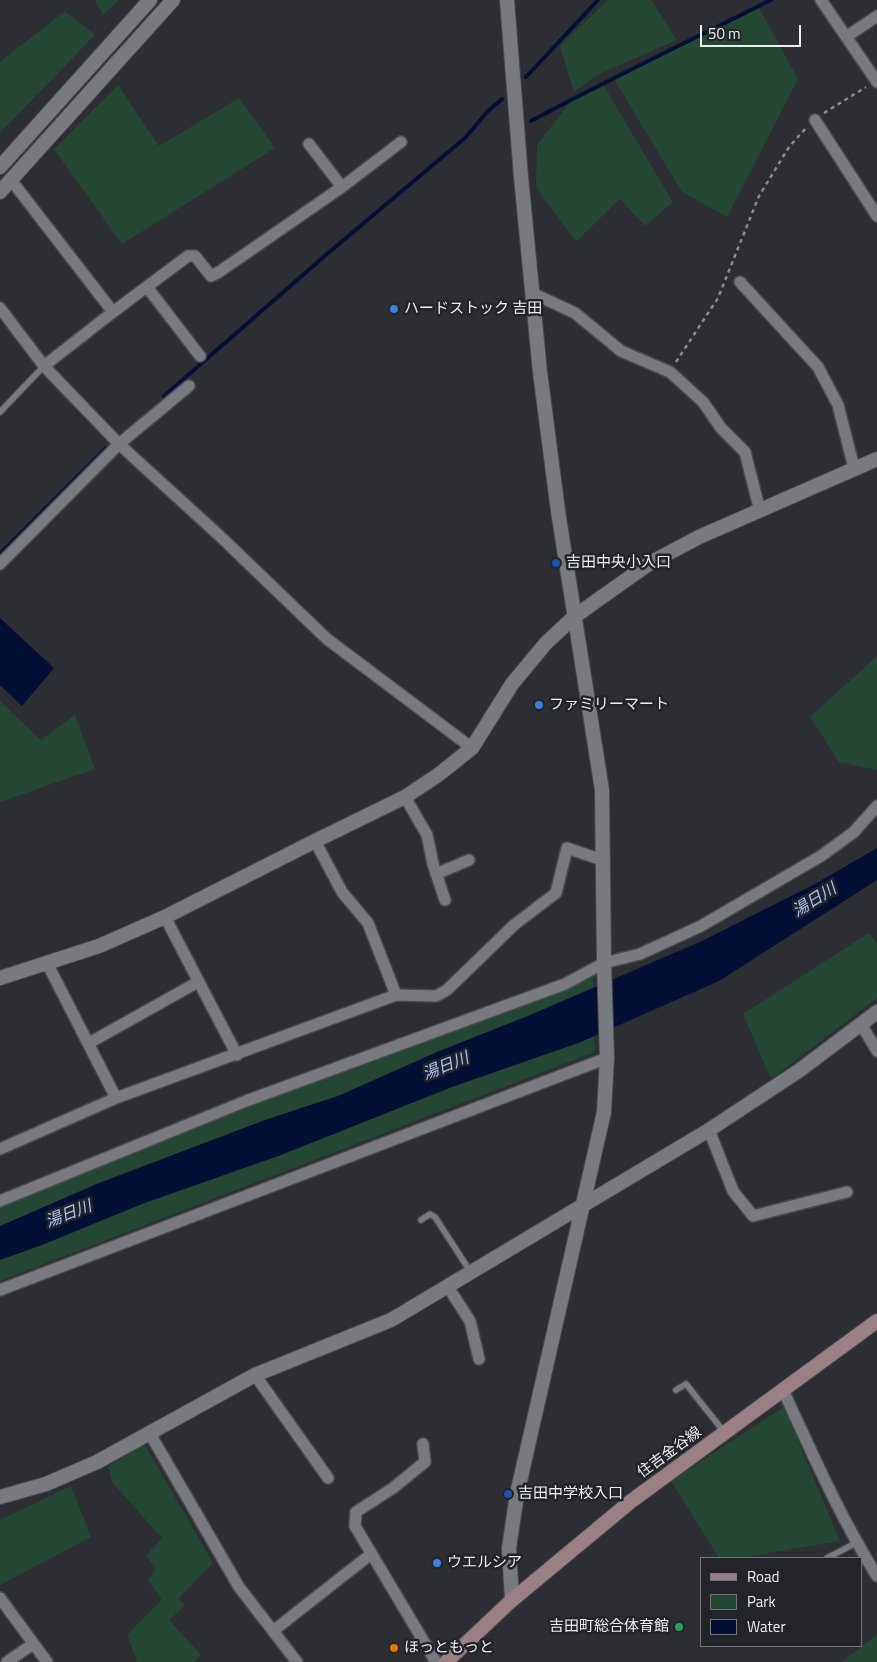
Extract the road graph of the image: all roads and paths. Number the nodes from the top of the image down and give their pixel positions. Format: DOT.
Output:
graph roads {
  1 [pos="150,0"];
  2 [pos="173,0"];
  3 [pos="507,0"];
  4 [pos="821,0"];
  5 [pos="877,16"];
  6 [pos="846,37"];
  7 [pos="877,82"];
  8 [pos="814,120"];
  9 [pos="401,142"];
  10 [pos="309,144"];
  11 [pos="0,167"];
  12 [pos="11,180"];
  13 [pos="342,187"];
  14 [pos="0,192"];
  15 [pos="876,212"];
  16 [pos="740,282"];
  17 [pos="147,287"];
  18 [pos="532,293"];
  19 [pos="0,308"];
  20 [pos="113,312"];
  21 [pos="200,356"];
  22 [pos="44,366"];
  23 [pos="670,372"];
  24 [pos="188,386"];
  25 [pos="0,412"];
  26 [pos="119,444"];
  27 [pos="877,459"];
  28 [pos="854,468"];
  29 [pos="760,511"];
  30 [pos="0,564"];
  31 [pos="574,616"];
  32 [pos="472,748"];
  33 [pos="405,797"];
  34 [pos="877,806"];
  35 [pos="315,841"];
  36 [pos="469,860"];
  37 [pos="602,860"];
  38 [pos="436,874"];
  39 [pos="445,900"];
  40 [pos="165,917"];
  41 [pos="47,963"];
  42 [pos="604,963"];
  43 [pos="0,978"];
  44 [pos="198,982"];
  45 [pos="396,995"];
  46 [pos="877,1012"];
  47 [pos="862,1024"];
  48 [pos="89,1043"];
  49 [pos="877,1051"];
  50 [pos="607,1053"];
  51 [pos="237,1054"];
  52 [pos="116,1098"];
  53 [pos="709,1130"];
  54 [pos="0,1149"];
  55 [pos="847,1192"];
  56 [pos="0,1201"];
  57 [pos="582,1206"];
  58 [pos="421,1220"];
  59 [pos="471,1273"];
  60 [pos="448,1287"];
  61 [pos="0,1290"];
  62 [pos="877,1321"];
  63 [pos="479,1359"];
  64 [pos="255,1375"];
  65 [pos="676,1390"];
  66 [pos="783,1390"];
  67 [pos="149,1432"];
  68 [pos="725,1433"];
  69 [pos="423,1444"];
  70 [pos="328,1478"];
  71 [pos="0,1497"];
  72 [pos="856,1542"];
  73 [pos="371,1554"];
  74 [pos="830,1557"];
  75 [pos="877,1576"];
  76 [pos="0,1598"];
  77 [pos="512,1600"];
  78 [pos="273,1631"];
  79 [pos="33,1644"];
  80 [pos="7,1662"];
  81 [pos="47,1662"];
  82 [pos="297,1662"];
  83 [pos="436,1662"];
  84 [pos="446,1662"];
  1 -- 11 [label="street"];
  2 -- 12 [label="street"];
  3 -- 18 [label="street"];
  4 -- 6 [label="street"];
  5 -- 6 [label="street"];
  6 -- 7 [label="street"];
  7 -- 8 [label="path"];
  8 -- 15 [label="street"];
  8 -- 23 [label="path"];
  9 -- 13 [label="street"];
  10 -- 13 [label="street"];
  12 -- 14 [label="street"];
  12 -- 20 [label="street"];
  13 -- 17 [label="street"];
  16 -- 28 [label="street"];
  17 -- 20 [label="street"];
  17 -- 21 [label="street"];
  18 -- 23 [label="street"];
  18 -- 31 [label="street"];
  19 -- 22 [label="street"];
  20 -- 22 [label="street"];
  22 -- 25 [label="lane"];
  22 -- 26 [label="street"];
  23 -- 29 [label="street"];
  24 -- 26 [label="street"];
  26 -- 30 [label="street"];
  26 -- 32 [label="street"];
  27 -- 28 [label="street"];
  28 -- 29 [label="street"];
  29 -- 31 [label="street"];
  31 -- 32 [label="street"];
  31 -- 37 [label="street"];
  32 -- 33 [label="street"];
  33 -- 35 [label="street"];
  33 -- 38 [label="street"];
  34 -- 42 [label="street"];
  35 -- 40 [label="street"];
  35 -- 45 [label="street"];
  36 -- 38 [label="street"];
  37 -- 42 [label="street"];
  37 -- 45 [label="street"];
  38 -- 39 [label="street"];
  40 -- 41 [label="street"];
  40 -- 44 [label="street"];
  41 -- 43 [label="street"];
  41 -- 48 [label="street"];
  42 -- 50 [label="street"];
  42 -- 56 [label="street"];
  44 -- 48 [label="street"];
  44 -- 51 [label="street"];
  45 -- 51 [label="street"];
  46 -- 47 [label="street"];
  47 -- 49 [label="street"];
  47 -- 53 [label="street"];
  48 -- 52 [label="street"];
  50 -- 57 [label="street"];
  50 -- 61 [label="street"];
  51 -- 52 [label="street"];
  52 -- 54 [label="street"];
  53 -- 55 [label="street"];
  53 -- 57 [label="street"];
  57 -- 59 [label="street"];
  57 -- 77 [label="street"];
  58 -- 59 [label="lane"];
  59 -- 60 [label="street"];
  60 -- 63 [label="street"];
  60 -- 64 [label="street"];
  62 -- 66 [label="main road, 住吉金谷線"];
  64 -- 67 [label="street"];
  64 -- 70 [label="street"];
  65 -- 68 [label="lane"];
  66 -- 68 [label="main road, 住吉金谷線"];
  66 -- 72 [label="street"];
  67 -- 71 [label="street"];
  67 -- 78 [label="street"];
  68 -- 77 [label="main road, 住吉金谷線"];
  69 -- 73 [label="street"];
  72 -- 74 [label="lane"];
  72 -- 75 [label="street"];
  73 -- 78 [label="street"];
  73 -- 83 [label="street"];
  76 -- 79 [label="street"];
  77 -- 84 [label="main road, 住吉金谷線"];
  78 -- 82 [label="street"];
  79 -- 80 [label="street"];
  79 -- 81 [label="street"];
}
